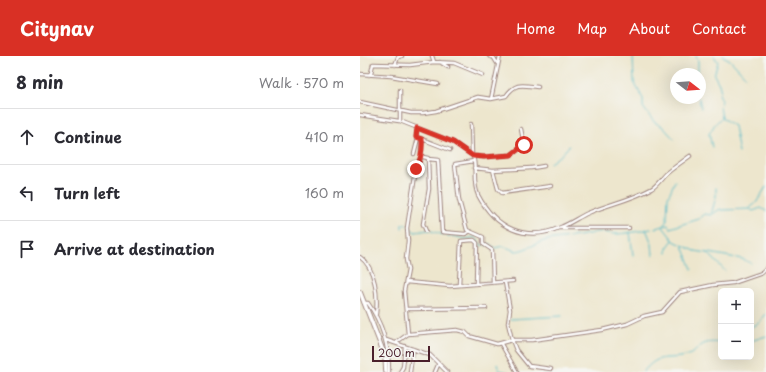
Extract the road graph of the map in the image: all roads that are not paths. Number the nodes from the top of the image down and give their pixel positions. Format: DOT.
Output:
graph roads {
  1 [pos="402,56"];
  2 [pos="432,56"];
  3 [pos="489,56"];
  4 [pos="500,56"];
  5 [pos="436,61"];
  6 [pos="498,63"];
  7 [pos="395,65"];
  8 [pos="448,67"];
  9 [pos="360,74"];
  10 [pos="369,75"];
  11 [pos="483,75"];
  12 [pos="438,84"];
  13 [pos="538,86"];
  14 [pos="400,90"];
  15 [pos="491,99"];
  16 [pos="360,102"];
  17 [pos="400,111"];
  18 [pos="360,114"];
  19 [pos="400,122"];
  20 [pos="471,124"];
  21 [pos="417,128"];
  22 [pos="521,129"];
  23 [pos="418,138"];
  24 [pos="422,139"];
  25 [pos="450,150"];
  26 [pos="414,154"];
  27 [pos="422,155"];
  28 [pos="472,155"];
  29 [pos="690,156"];
  30 [pos="428,159"];
  31 [pos="474,161"];
  32 [pos="544,166"];
  33 [pos="474,168"];
  34 [pos="494,170"];
  35 [pos="551,186"];
  36 [pos="560,228"];
  37 [pos="629,228"];
  38 [pos="426,231"];
  39 [pos="469,232"];
  40 [pos="360,257"];
  41 [pos="766,269"];
  42 [pos="406,282"];
  43 [pos="505,282"];
  44 [pos="513,282"];
  45 [pos="493,283"];
  46 [pos="476,284"];
  47 [pos="459,285"];
  48 [pos="360,292"];
  49 [pos="364,303"];
  50 [pos="486,308"];
  51 [pos="406,310"];
  52 [pos="376,314"];
  53 [pos="408,334"];
  54 [pos="386,340"];
  55 [pos="512,340"];
  56 [pos="397,342"];
  57 [pos="501,344"];
  58 [pos="405,346"];
  59 [pos="413,349"];
  60 [pos="438,364"];
  61 [pos="551,369"];
  62 [pos="445,371"];
  63 [pos="386,372"];
  64 [pos="389,372"];
  65 [pos="400,372"];
  66 [pos="410,372"];
  67 [pos="435,372"];
  68 [pos="517,372"];
  1 -- 7 [label="street"];
  2 -- 5 [label="street"];
  3 -- 6 [label="street"];
  4 -- 6 [label="street"];
  5 -- 7 [label="street"];
  5 -- 8 [label="street"];
  5 -- 11 [label="street"];
  6 -- 15 [label="street"];
  7 -- 10 [label="street"];
  9 -- 10 [label="street"];
  10 -- 12 [label="street"];
  13 -- 15 [label="street"];
  14 -- 17 [label="street"];
  15 -- 17 [label="street"];
  16 -- 17 [label="street"];
  17 -- 19 [label="street"];
  18 -- 19 [label="street"];
  19 -- 21 [label="street"];
  20 -- 28 [label="street"];
  21 -- 23 [label="street"];
  21 -- 28 [label="street"];
  22 -- 28 [label="street"];
  23 -- 24 [label="street"];
  23 -- 26 [label="street"];
  24 -- 25 [label="street"];
  24 -- 27 [label="street"];
  27 -- 30 [label="street"];
  27 -- 42 [label="street"];
  28 -- 31 [label="street"];
  29 -- 36 [label="street"];
  30 -- 38 [label="street"];
  30 -- 39 [label="street"];
  31 -- 33 [label="street"];
  31 -- 39 [label="street"];
  32 -- 34 [label="street"];
  33 -- 34 [label="street"];
  33 -- 36 [label="street"];
  34 -- 35 [label="street"];
  36 -- 37 [label="street"];
  39 -- 45 [label="street"];
  40 -- 52 [label="street"];
  41 -- 55 [label="street"];
  42 -- 47 [label="street"];
  42 -- 51 [label="street"];
  43 -- 44 [label="street"];
  43 -- 45 [label="street"];
  43 -- 55 [label="street"];
  45 -- 46 [label="street"];
  46 -- 47 [label="street"];
  46 -- 47 [label="street"];
  48 -- 49 [label="main road"];
  49 -- 52 [label="street"];
  49 -- 63 [label="main road"];
  50 -- 51 [label="street"];
  51 -- 53 [label="street"];
  52 -- 54 [label="street"];
  53 -- 56 [label="street"];
  53 -- 57 [label="street"];
  54 -- 56 [label="street"];
  54 -- 64 [label="street"];
  55 -- 57 [label="street"];
  55 -- 61 [label="street"];
  56 -- 58 [label="street"];
  57 -- 68 [label="street"];
  58 -- 59 [label="street"];
  58 -- 65 [label="street"];
  59 -- 60 [label="street"];
  59 -- 66 [label="street"];
  60 -- 62 [label="street"];
  60 -- 67 [label="street"];
}
